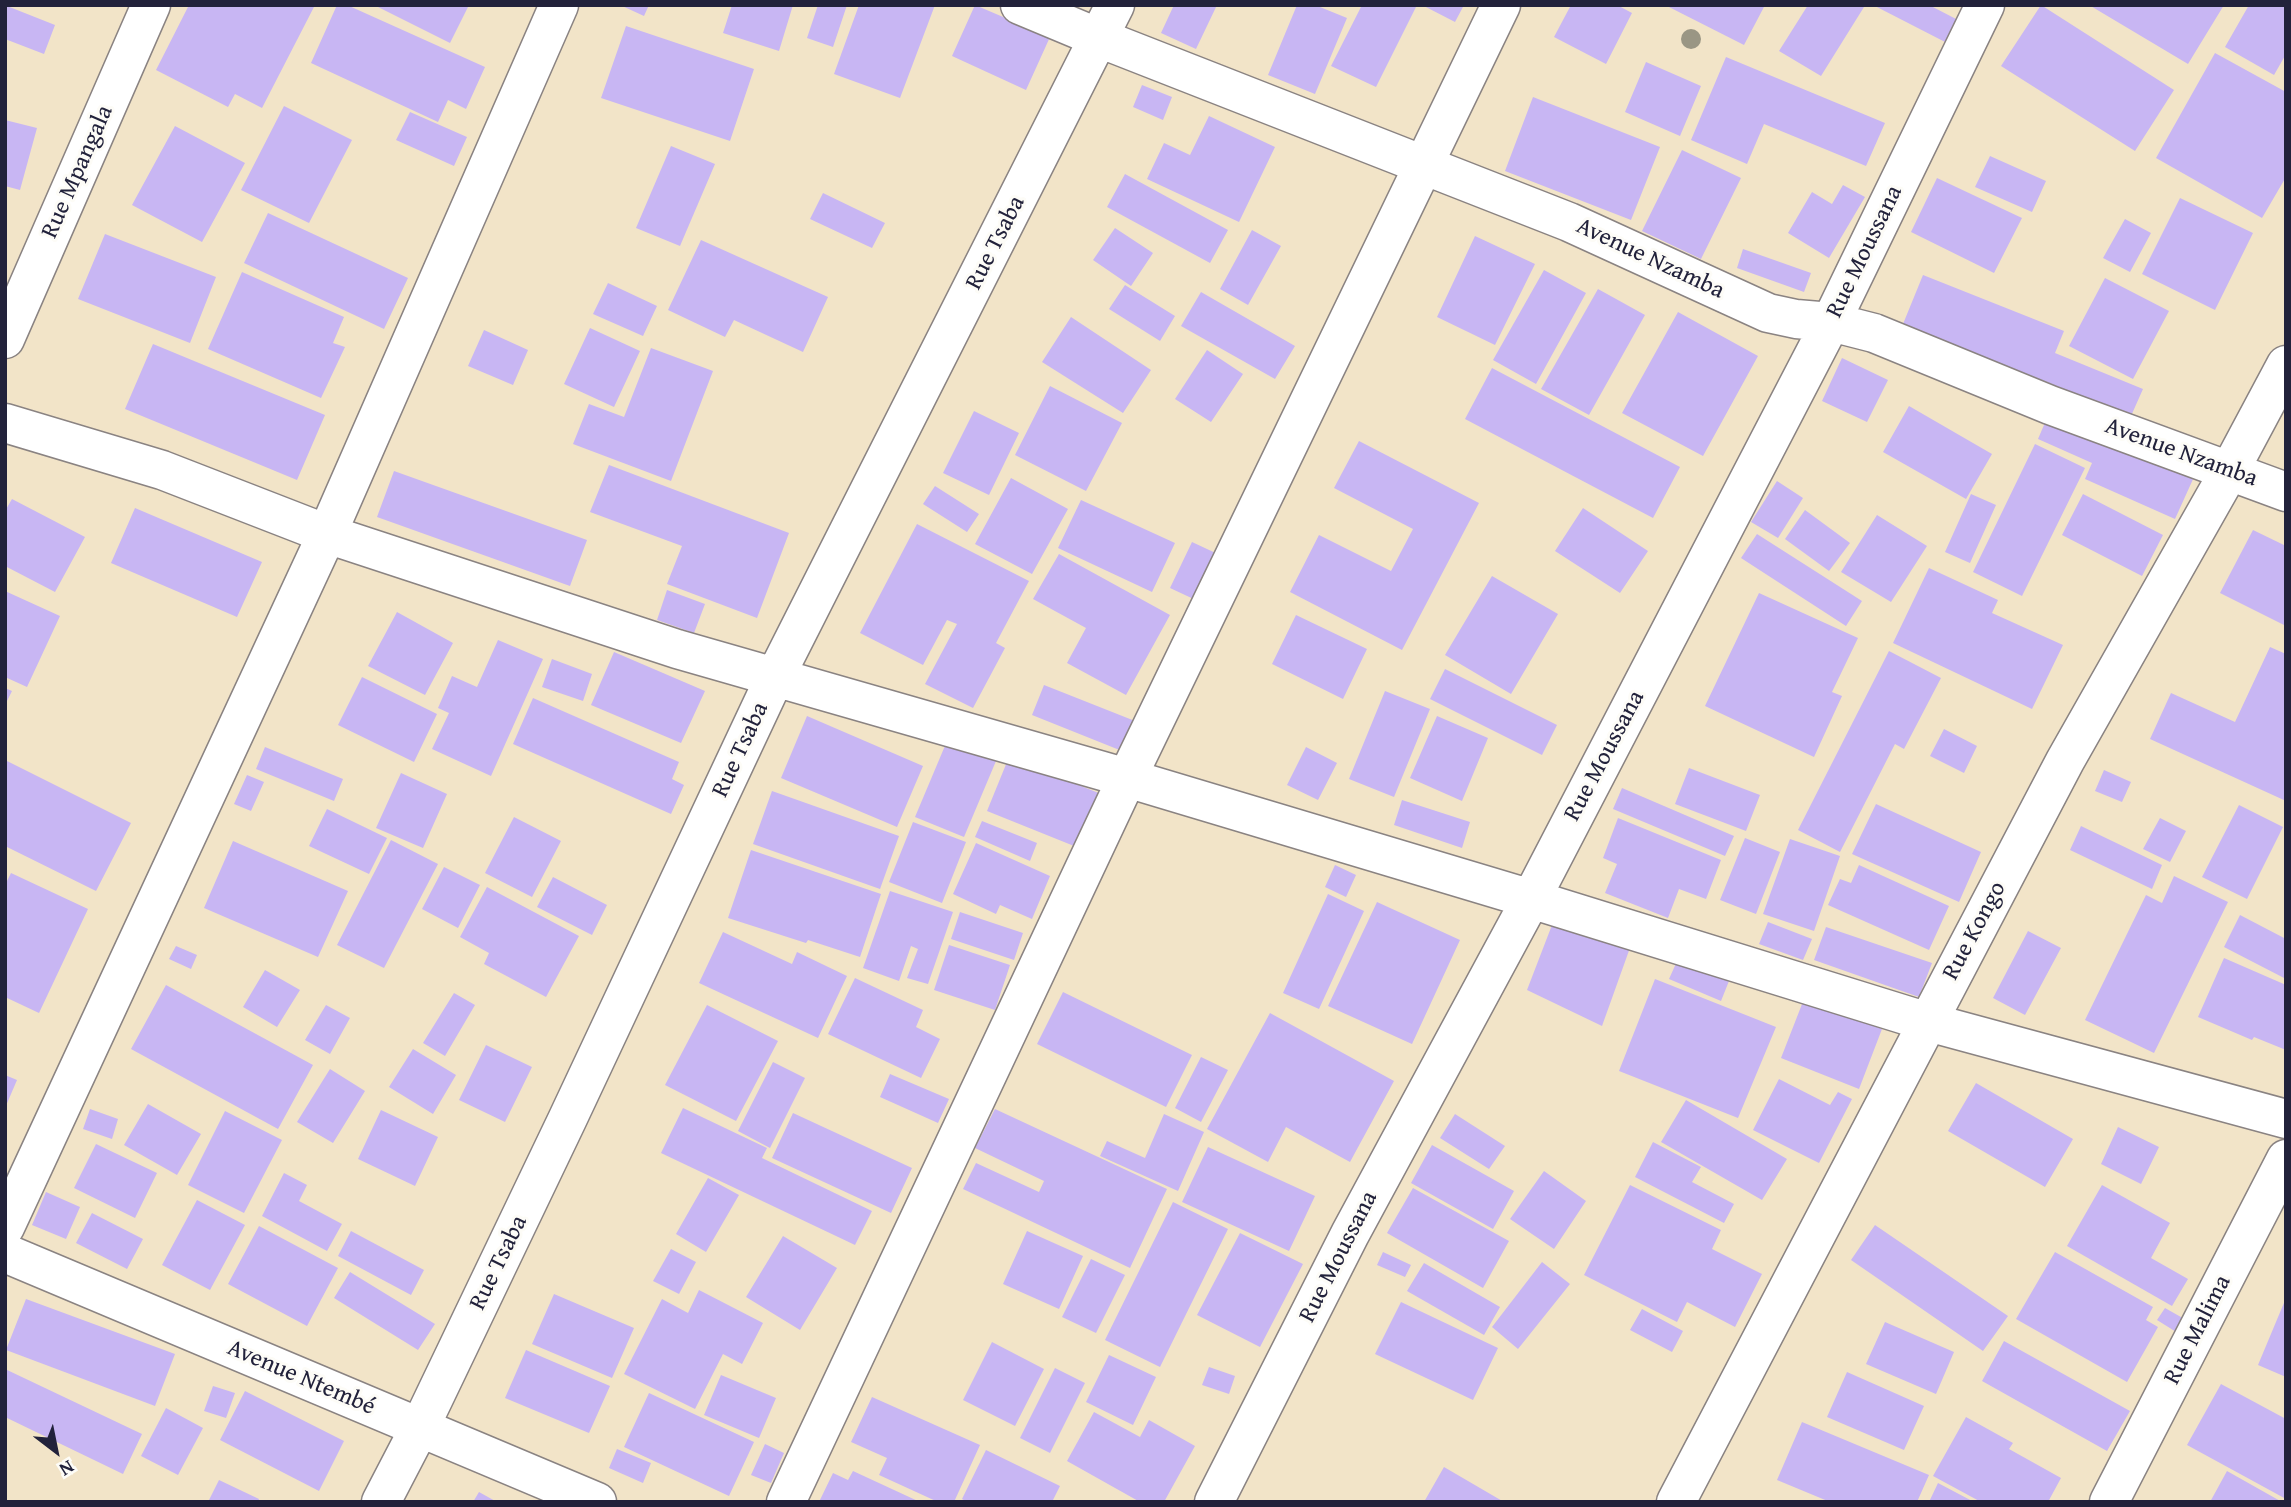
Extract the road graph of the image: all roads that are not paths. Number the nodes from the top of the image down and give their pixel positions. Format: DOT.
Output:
graph roads {
  1 [pos="151,5"];
  2 [pos="559,5"];
  3 [pos="1020,5"];
  4 [pos="1501,5"];
  5 [pos="1985,5"];
  6 [pos="1107,22"];
  7 [pos="1423,164"];
  8 [pos="1831,323"];
  9 [pos="5,339"];
  10 [pos="2286,365"];
  11 [pos="5,423"];
  12 [pos="2230,470"];
  13 [pos="2286,492"];
  14 [pos="327,534"];
  15 [pos="775,677"];
  16 [pos="1127,778"];
  17 [pos="1531,899"];
  18 [pos="1928,1022"];
  19 [pos="2286,1119"];
  20 [pos="2286,1159"];
  21 [pos="5,1227"];
  22 [pos="5,1253"];
  23 [pos="420,1427"];
  24 [pos="382,1502"];
  25 [pos="597,1502"];
  26 [pos="786,1502"];
  27 [pos="1214,1502"];
  28 [pos="1675,1502"];
  29 [pos="2109,1502"];
  1 -- 9 [label="street, Rue Mpangala"];
  2 -- 14 [label="street"];
  3 -- 6 [label="street, Avenue Nzamba"];
  4 -- 7 [label="street"];
  5 -- 8 [label="street, Rue Moussana"];
  6 -- 7 [label="street, Avenue Nzamba"];
  6 -- 15 [label="street, Rue Tsaba"];
  7 -- 8 [label="street, Avenue Nzamba"];
  7 -- 16 [label="street"];
  8 -- 12 [label="street, Avenue Nzamba"];
  8 -- 17 [label="street, Rue Moussana"];
  10 -- 12 [label="street, Rue Kongo"];
  11 -- 14 [label="street"];
  12 -- 13 [label="street, Avenue Nzamba"];
  12 -- 18 [label="street, Rue Kongo"];
  14 -- 15 [label="street"];
  14 -- 21 [label="street"];
  15 -- 16 [label="street"];
  15 -- 23 [label="street, Rue Tsaba"];
  16 -- 17 [label="street"];
  16 -- 26 [label="street"];
  17 -- 18 [label="street"];
  17 -- 27 [label="street, Rue Moussana"];
  18 -- 19 [label="street"];
  18 -- 28 [label="street, Rue Kongo"];
  20 -- 29 [label="street, Rue Malima"];
  22 -- 23 [label="street, Avenue Ntembé"];
  23 -- 24 [label="street, Rue Tsaba"];
  23 -- 25 [label="street, Avenue Ntembé"];
}
